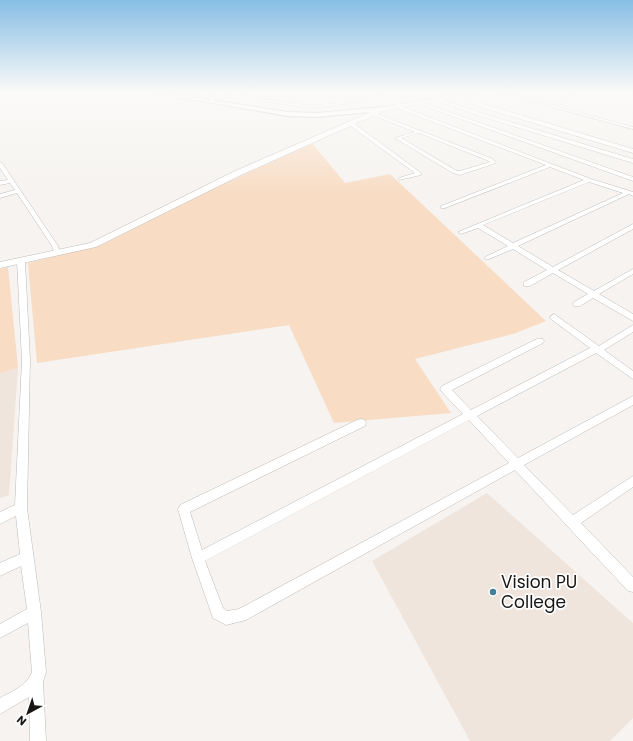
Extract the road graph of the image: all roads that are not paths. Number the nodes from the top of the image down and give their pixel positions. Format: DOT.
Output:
graph roads {
  1 [pos="340,128"];
  2 [pos="356,128"];
  3 [pos="408,128"];
  4 [pos="454,128"];
  5 [pos="489,128"];
  6 [pos="522,128"];
  7 [pos="555,128"];
  8 [pos="419,132"];
  9 [pos="633,151"];
  10 [pos="633,162"];
  11 [pos="0,164"];
  12 [pos="550,165"];
  13 [pos="2,172"];
  14 [pos="400,179"];
  15 [pos="633,179"];
  16 [pos="588,180"];
  17 [pos="11,181"];
  18 [pos="626,182"];
  19 [pos="0,183"];
  20 [pos="620,185"];
  21 [pos="613,188"];
  22 [pos="18,191"];
  23 [pos="630,193"];
  24 [pos="0,196"];
  25 [pos="443,207"];
  26 [pos="478,225"];
  27 [pos="633,226"];
  28 [pos="461,232"];
  29 [pos="513,246"];
  30 [pos="57,253"];
  31 [pos="487,258"];
  32 [pos="21,260"];
  33 [pos="0,265"];
  34 [pos="552,270"];
  35 [pos="633,271"];
  36 [pos="527,284"];
  37 [pos="592,294"];
  38 [pos="577,304"];
  39 [pos="554,318"];
  40 [pos="633,318"];
  41 [pos="633,328"];
  42 [pos="540,341"];
  43 [pos="600,348"];
  44 [pos="633,376"];
  45 [pos="633,400"];
  46 [pos="471,415"];
  47 [pos="361,423"];
  48 [pos="517,463"];
  49 [pos="633,481"];
  50 [pos="21,508"];
  51 [pos="0,518"];
  52 [pos="572,524"];
  53 [pos="26,557"];
  54 [pos="198,558"];
  55 [pos="0,570"];
  56 [pos="632,584"];
  57 [pos="34,612"];
  58 [pos="0,631"];
  59 [pos="36,682"];
  60 [pos="0,707"];
  61 [pos="38,741"];
  1 -- 30 [label="main road"];
  2 -- 14 [label="street"];
  3 -- 8 [label="street"];
  4 -- 12 [label="street"];
  5 -- 15 [label="street"];
  6 -- 10 [label="street"];
  7 -- 9 [label="street"];
  8 -- 8 [label="street"];
  11 -- 13 [label="street"];
  12 -- 16 [label="street"];
  12 -- 25 [label="street"];
  13 -- 17 [label="street"];
  15 -- 18 [label="street"];
  16 -- 21 [label="street"];
  16 -- 26 [label="street"];
  17 -- 19 [label="street"];
  17 -- 22 [label="street"];
  20 -- 21 [label="street"];
  21 -- 23 [label="street"];
  22 -- 24 [label="street"];
  22 -- 30 [label="street"];
  23 -- 29 [label="street"];
  26 -- 28 [label="street"];
  26 -- 29 [label="street"];
  27 -- 34 [label="street"];
  29 -- 31 [label="street"];
  29 -- 34 [label="street"];
  30 -- 32 [label="main road"];
  32 -- 33 [label="main road"];
  32 -- 50 [label="street"];
  34 -- 36 [label="street"];
  34 -- 37 [label="street"];
  35 -- 37 [label="street"];
  37 -- 38 [label="street"];
  37 -- 40 [label="street"];
  39 -- 43 [label="street"];
  41 -- 43 [label="street"];
  42 -- 46 [label="street"];
  43 -- 44 [label="street"];
  43 -- 46 [label="street"];
  45 -- 48 [label="street"];
  46 -- 48 [label="street"];
  46 -- 54 [label="street"];
  47 -- 54 [label="street"];
  48 -- 52 [label="street"];
  48 -- 54 [label="street"];
  49 -- 52 [label="street"];
  50 -- 51 [label="street"];
  50 -- 53 [label="street"];
  52 -- 56 [label="street"];
  53 -- 55 [label="street"];
  53 -- 57 [label="street"];
  57 -- 58 [label="street"];
  57 -- 59 [label="street"];
  59 -- 60 [label="street"];
  59 -- 61 [label="street"];
}
